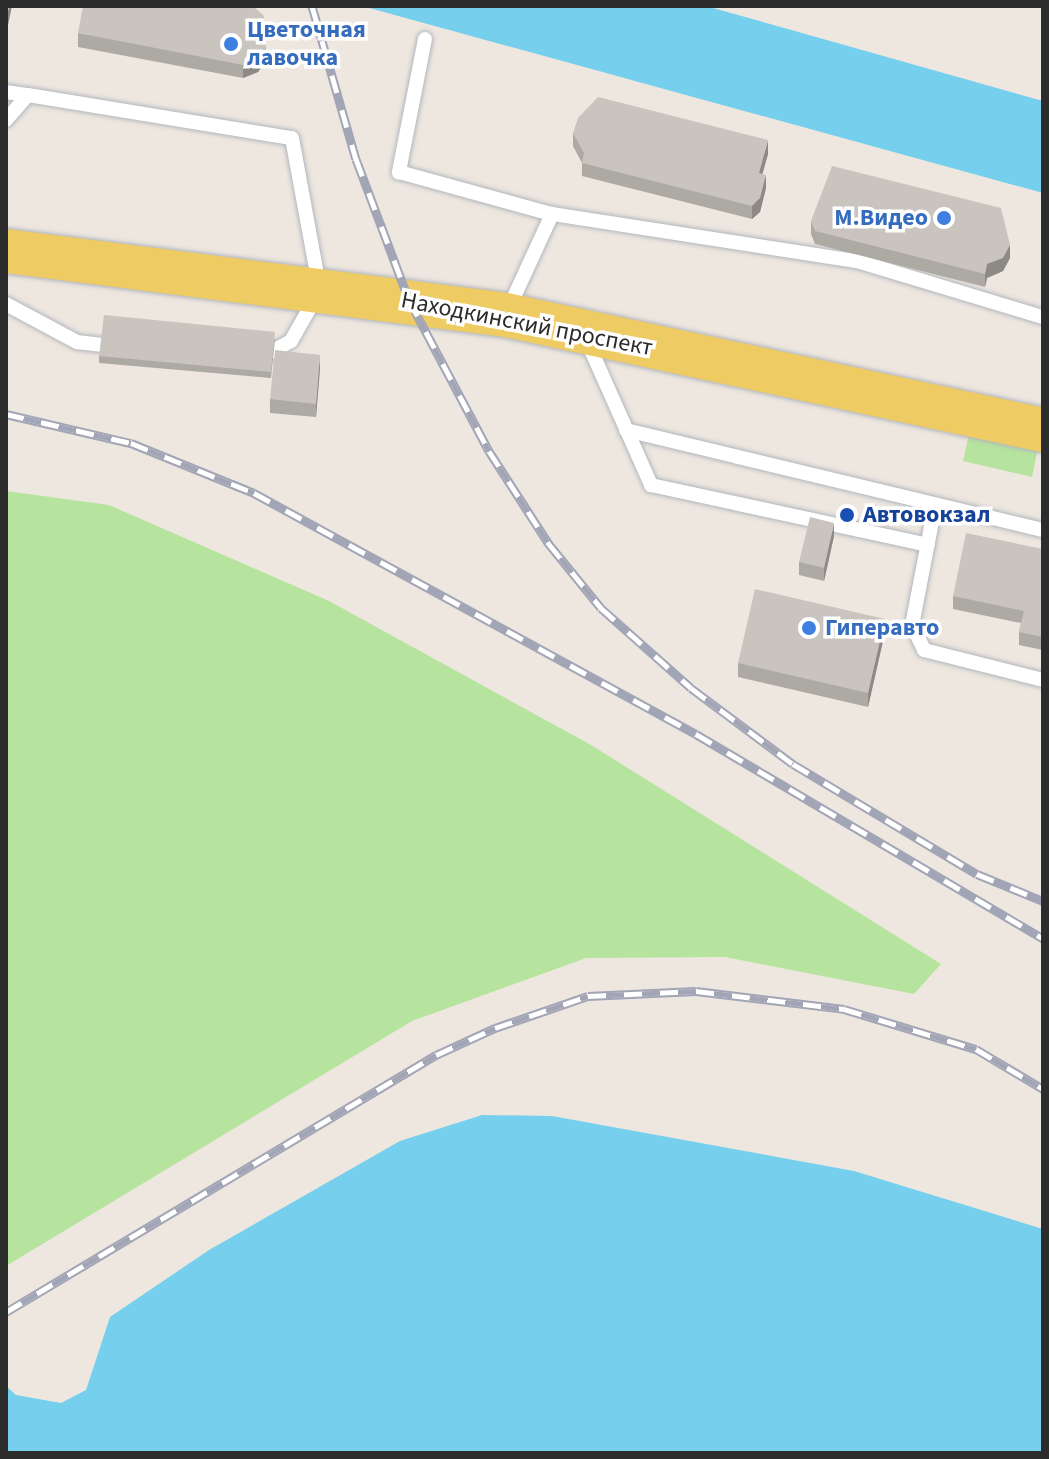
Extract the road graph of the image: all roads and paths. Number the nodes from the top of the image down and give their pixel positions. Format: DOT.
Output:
graph roads {
  1 [pos="425,39"];
  2 [pos="6,92"];
  3 [pos="28,95"];
  4 [pos="6,120"];
  5 [pos="552,214"];
  6 [pos="6,251"];
  7 [pos="320,290"];
  8 [pos="6,304"];
  9 [pos="506,315"];
  10 [pos="1043,317"];
  11 [pos="583,334"];
  12 [pos="139,349"];
  13 [pos="245,358"];
  14 [pos="626,430"];
  15 [pos="1043,430"];
  16 [pos="935,506"];
  17 [pos="1043,530"];
  18 [pos="928,545"];
  19 [pos="1043,680"];
  1 -- 5 [label="lane"];
  2 -- 3 [label="lane"];
  3 -- 4 [label="lane"];
  3 -- 7 [label="lane"];
  5 -- 9 [label="lane"];
  5 -- 10 [label="lane"];
  6 -- 7 [label="main road, Находкинский проспект"];
  7 -- 9 [label="main road, Находкинский проспект"];
  7 -- 13 [label="lane"];
  8 -- 12 [label="lane"];
  9 -- 11 [label="main road, Находкинский проспект"];
  11 -- 14 [label="lane"];
  11 -- 15 [label="main road, Находкинский проспект"];
  14 -- 16 [label="lane"];
  14 -- 18 [label="lane"];
  16 -- 17 [label="lane"];
  16 -- 18 [label="lane"];
  18 -- 19 [label="lane"];
}
